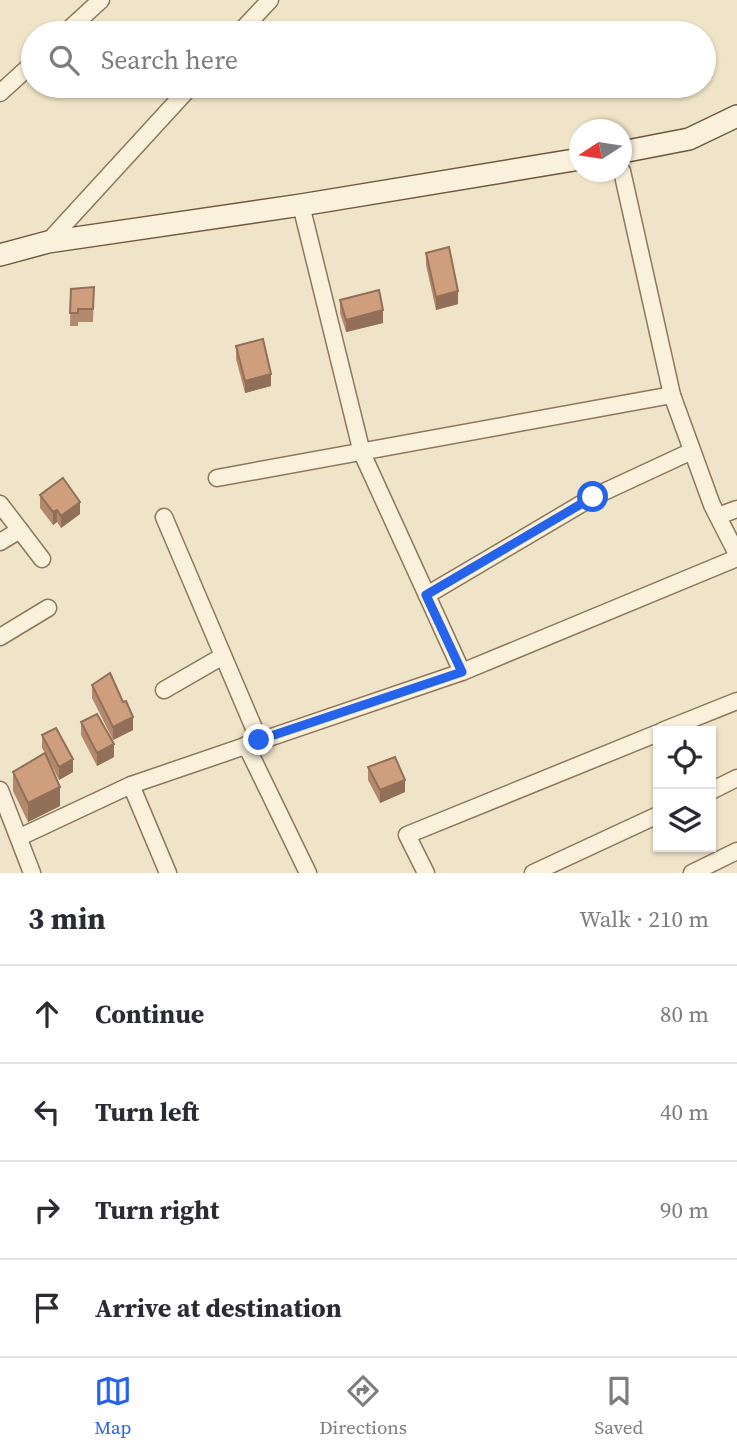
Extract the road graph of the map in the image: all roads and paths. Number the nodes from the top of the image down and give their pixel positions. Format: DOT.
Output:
graph roads {
  1 [pos="102,0"];
  2 [pos="270,0"];
  3 [pos="78,21"];
  4 [pos="250,21"];
  5 [pos="21,74"];
  6 [pos="0,93"];
  7 [pos="180,98"];
  8 [pos="737,116"];
  9 [pos="632,150"];
  10 [pos="569,161"];
  11 [pos="624,182"];
  12 [pos="301,205"];
  13 [pos="48,242"];
  14 [pos="0,255"];
  15 [pos="672,395"];
  16 [pos="692,450"];
  17 [pos="362,453"];
  18 [pos="217,478"];
  19 [pos="0,504"];
  20 [pos="737,509"];
  21 [pos="718,516"];
  22 [pos="164,517"];
  23 [pos="20,530"];
  24 [pos="0,542"];
  25 [pos="737,556"];
  26 [pos="42,559"];
  27 [pos="426,595"];
  28 [pos="48,608"];
  29 [pos="0,638"];
  30 [pos="223,656"];
  31 [pos="462,672"];
  32 [pos="164,690"];
  33 [pos="737,701"];
  34 [pos="675,726"];
  35 [pos="653,735"];
  36 [pos="253,742"];
  37 [pos="737,778"];
  38 [pos="131,785"];
  39 [pos="715,789"];
  40 [pos="0,790"];
  41 [pos="5,816"];
  42 [pos="653,817"];
  43 [pos="20,837"];
  44 [pos="737,851"];
  45 [pos="32,873"];
  46 [pos="168,873"];
  47 [pos="308,873"];
  48 [pos="426,873"];
  49 [pos="533,873"];
  50 [pos="692,873"];
  1 -- 3 [label="street"];
  2 -- 4 [label="street"];
  5 -- 6 [label="street"];
  7 -- 13 [label="street"];
  8 -- 9 [label="street"];
  10 -- 12 [label="street"];
  11 -- 15 [label="street"];
  12 -- 13 [label="street"];
  12 -- 17 [label="street"];
  13 -- 14 [label="street"];
  15 -- 16 [label="street"];
  15 -- 17 [label="street"];
  16 -- 21 [label="street"];
  16 -- 27 [label="street"];
  17 -- 18 [label="street"];
  17 -- 27 [label="street"];
  19 -- 23 [label="street"];
  20 -- 21 [label="street"];
  21 -- 25 [label="street"];
  22 -- 30 [label="street"];
  23 -- 24 [label="street"];
  23 -- 26 [label="street"];
  25 -- 31 [label="street"];
  27 -- 31 [label="street"];
  28 -- 29 [label="street"];
  30 -- 32 [label="street"];
  30 -- 36 [label="street"];
  31 -- 36 [label="street"];
  33 -- 34 [label="street"];
  35 -- 48 [label="street"];
  36 -- 38 [label="street"];
  36 -- 47 [label="street"];
  37 -- 39 [label="street"];
  38 -- 43 [label="street"];
  38 -- 46 [label="street"];
  40 -- 41 [label="street"];
  41 -- 43 [label="street"];
  42 -- 49 [label="street"];
  43 -- 45 [label="street"];
  44 -- 50 [label="street"];
}
